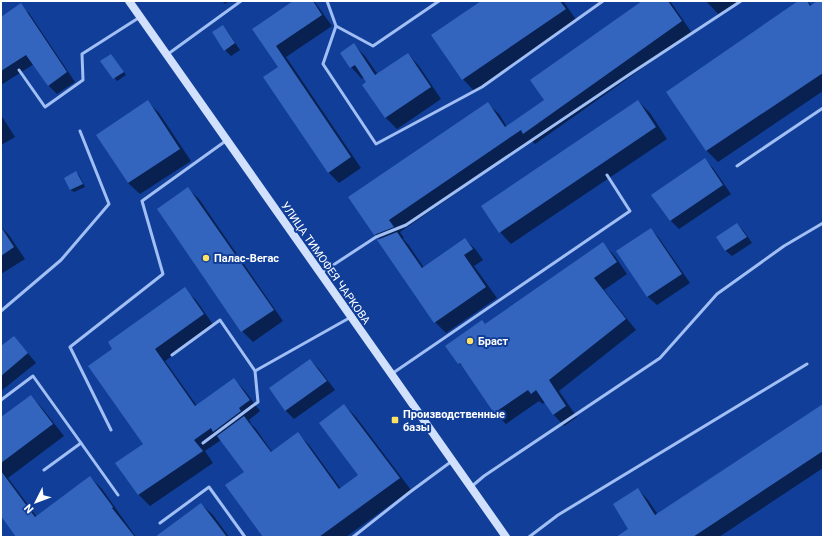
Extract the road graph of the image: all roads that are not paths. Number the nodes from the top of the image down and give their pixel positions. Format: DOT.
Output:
graph roads {
  1 [pos="129,1"];
  2 [pos="241,1"];
  3 [pos="327,1"];
  4 [pos="440,1"];
  5 [pos="603,1"];
  6 [pos="741,1"];
  7 [pos="140,17"];
  8 [pos="336,26"];
  9 [pos="167,55"];
  10 [pos="19,70"];
  11 [pos="823,108"];
  12 [pos="80,131"];
  13 [pos="227,140"];
  14 [pos="737,166"];
  15 [pos="607,175"];
  16 [pos="823,223"];
  17 [pos="320,273"];
  18 [pos="1,311"];
  19 [pos="351,317"];
  20 [pos="172,355"];
  21 [pos="807,364"];
  22 [pos="255,371"];
  23 [pos="391,374"];
  24 [pos="1,400"];
  25 [pos="111,430"];
  26 [pos="82,443"];
  27 [pos="203,443"];
  28 [pos="452,461"];
  29 [pos="44,470"];
  30 [pos="471,487"];
  31 [pos="118,495"];
  32 [pos="160,522"];
  33 [pos="245,537"];
  34 [pos="353,537"];
  35 [pos="506,537"];
  36 [pos="529,537"];
  1 -- 7 [label="main road, УЛИЦА ТИМОФЕЯ ЧАРКОВА"];
  2 -- 9 [label="lane"];
  3 -- 8 [label="lane"];
  4 -- 8 [label="lane"];
  5 -- 8 [label="lane"];
  6 -- 17 [label="lane"];
  7 -- 9 [label="main road, УЛИЦА ТИМОФЕЯ ЧАРКОВА"];
  7 -- 10 [label="lane"];
  9 -- 13 [label="main road, УЛИЦА ТИМОФЕЯ ЧАРКОВА"];
  11 -- 14 [label="lane"];
  12 -- 18 [label="lane"];
  13 -- 17 [label="main road, УЛИЦА ТИМОФЕЯ ЧАРКОВА"];
  13 -- 25 [label="lane"];
  15 -- 23 [label="lane"];
  16 -- 30 [label="lane"];
  17 -- 19 [label="main road, УЛИЦА ТИМОФЕЯ ЧАРКОВА"];
  19 -- 22 [label="lane"];
  19 -- 23 [label="main road, УЛИЦА ТИМОФЕЯ ЧАРКОВА"];
  20 -- 22 [label="lane"];
  21 -- 36 [label="lane"];
  22 -- 27 [label="lane"];
  23 -- 28 [label="main road, УЛИЦА ТИМОФЕЯ ЧАРКОВА"];
  24 -- 26 [label="lane"];
  26 -- 29 [label="lane"];
  26 -- 31 [label="lane"];
  28 -- 30 [label="main road, УЛИЦА ТИМОФЕЯ ЧАРКОВА"];
  28 -- 34 [label="lane"];
  30 -- 35 [label="main road, УЛИЦА ТИМОФЕЯ ЧАРКОВА"];
  32 -- 33 [label="lane"];
}
